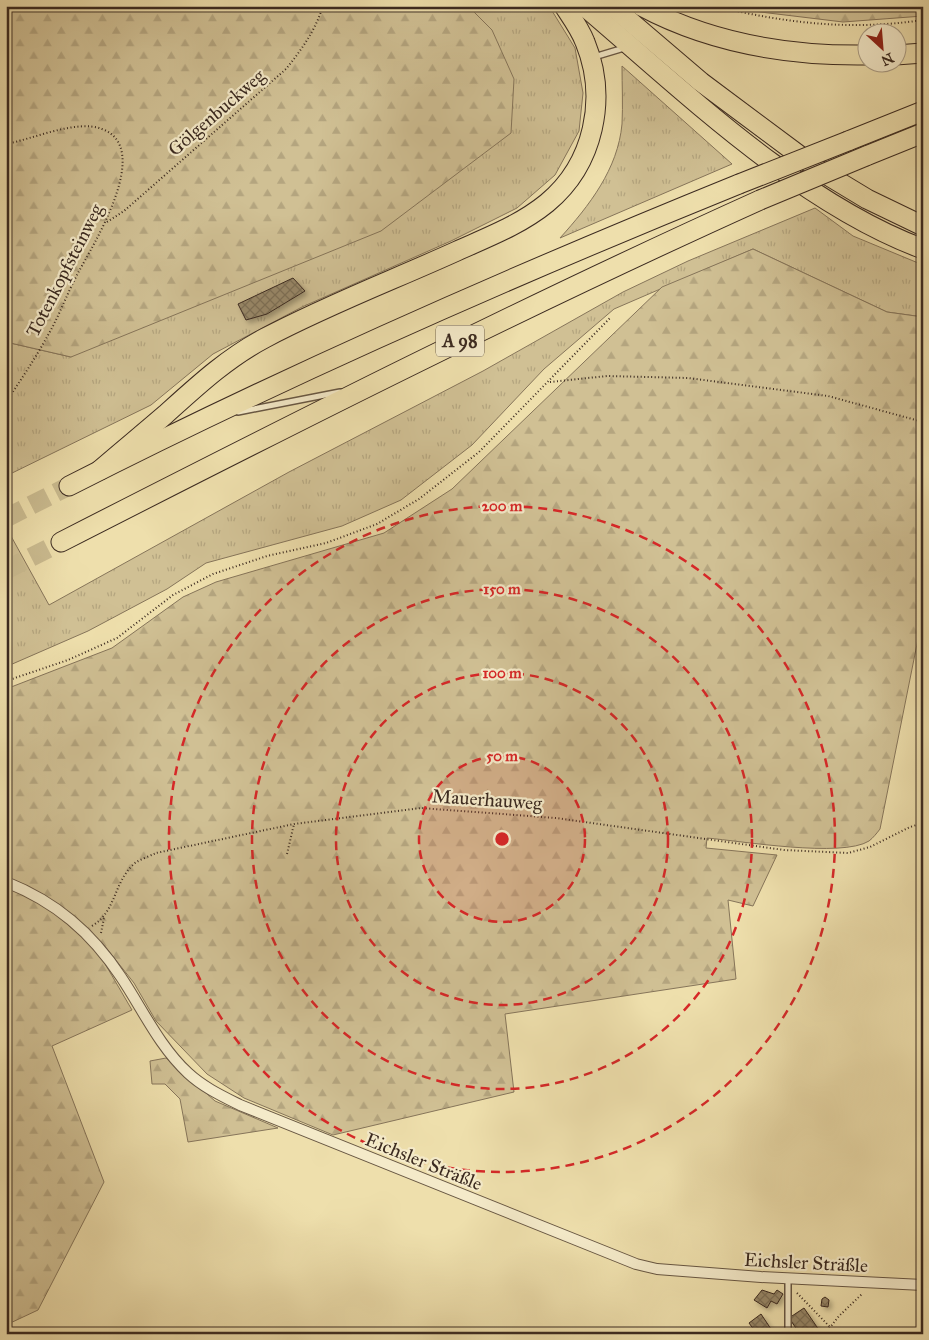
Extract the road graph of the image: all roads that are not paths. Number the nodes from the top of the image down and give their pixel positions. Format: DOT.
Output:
graph roads {
  1 [pos="564,6"];
  2 [pos="584,6"];
  3 [pos="612,6"];
  4 [pos="641,6"];
  5 [pos="632,47"];
  6 [pos="923,53"];
  7 [pos="906,54"];
  8 [pos="856,55"];
  9 [pos="591,58"];
  10 [pos="923,111"];
  11 [pos="923,133"];
  12 [pos="923,226"];
  13 [pos="923,249"];
  14 [pos="383,379"];
  15 [pos="194,424"];
  16 [pos="100,470"];
  17 [pos="69,486"];
  18 [pos="61,542"];
  19 [pos="6,882"];
  20 [pos="787,1282"];
  21 [pos="923,1285"];
  22 [pos="788,1334"];
  1 -- 9 [label="highway"];
  2 -- 5 [label="highway"];
  3 -- 12 [label="highway"];
  4 -- 8 [label="highway"];
  5 -- 9 [label="lane"];
  5 -- 13 [label="highway"];
  6 -- 7 [label="highway"];
  9 -- 16 [label="highway"];
  10 -- 15 [label="highway, A 98, bridge"];
  11 -- 14 [label="highway, A 98, bridge"];
  14 -- 15 [label="lane"];
  14 -- 18 [label="highway, A 98"];
  15 -- 16 [label="highway, A 98"];
  16 -- 17 [label="highway, A 98"];
  19 -- 20 [label="street, Eichsler Sträßle"];
  20 -- 21 [label="street, Eichsler Sträßle"];
  20 -- 22 [label="lane"];
}
